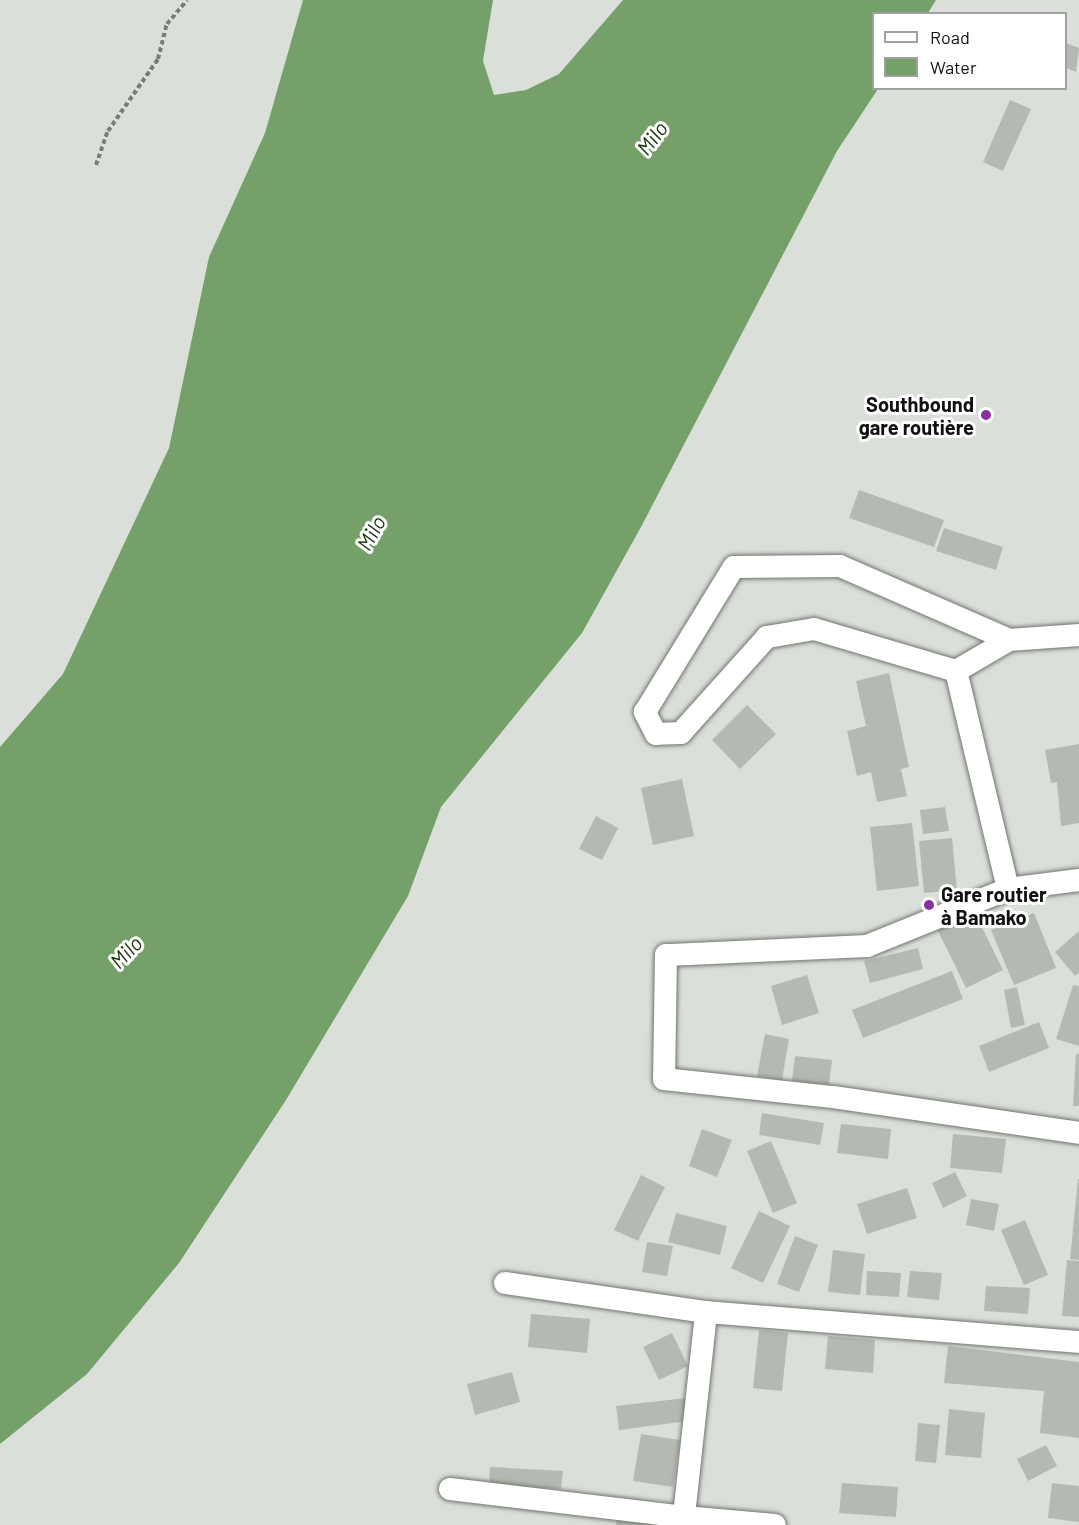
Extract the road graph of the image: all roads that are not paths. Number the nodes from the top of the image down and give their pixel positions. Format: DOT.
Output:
graph roads {
  1 [pos="1079,635"];
  2 [pos="1009,640"];
  3 [pos="956,670"];
  4 [pos="1079,880"];
  5 [pos="1008,889"];
  6 [pos="1079,1133"];
  7 [pos="505,1283"];
  8 [pos="706,1312"];
  9 [pos="1079,1342"];
  10 [pos="450,1489"];
  11 [pos="684,1521"];
  12 [pos="775,1525"];
  1 -- 2 [label="street"];
  2 -- 3 [label="street"];
  2 -- 3 [label="street"];
  3 -- 5 [label="street"];
  4 -- 5 [label="street"];
  5 -- 6 [label="street"];
  7 -- 8 [label="street"];
  8 -- 9 [label="street"];
  8 -- 11 [label="street"];
  10 -- 11 [label="street"];
  11 -- 12 [label="street"];
}
